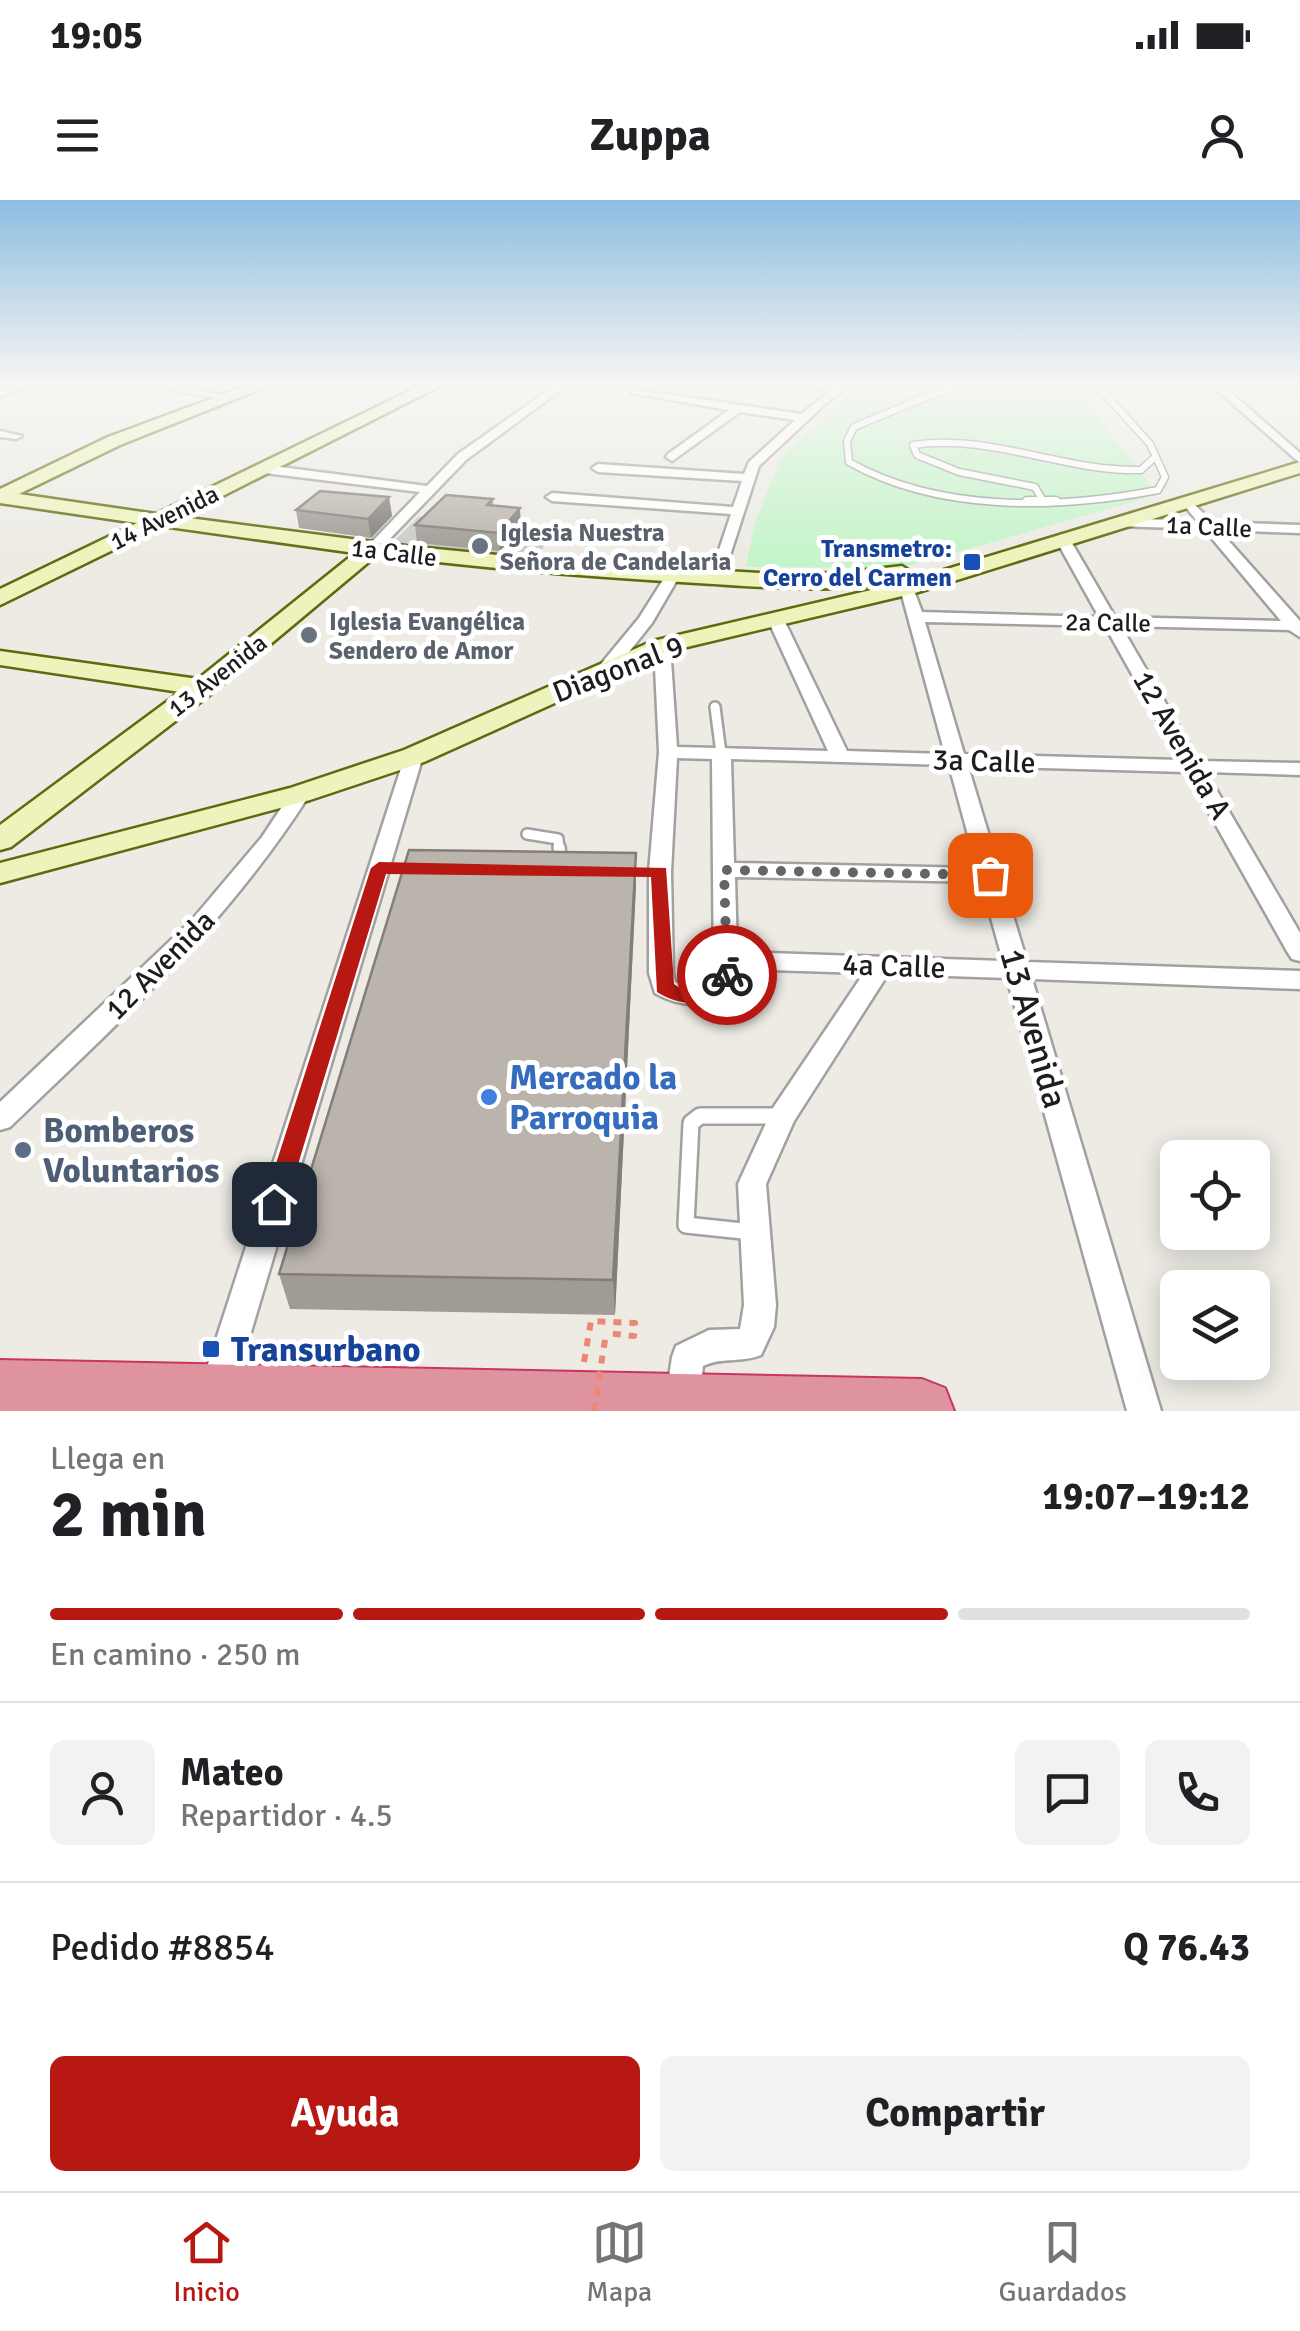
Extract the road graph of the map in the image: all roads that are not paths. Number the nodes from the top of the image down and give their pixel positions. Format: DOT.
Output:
graph roads {
  1 [pos="113,441"];
  2 [pos="321,441"];
  3 [pos="485,441"];
  4 [pos="694,441"];
  5 [pos="781,441"];
  6 [pos="848,441"];
  7 [pos="1147,441"];
  8 [pos="1279,441"];
  9 [pos="1285,446"];
  10 [pos="1300,446"];
  11 [pos="672,457"];
  12 [pos="1155,457"];
  13 [pos="1300,459"];
  14 [pos="1300,467"];
  15 [pos="265,468"];
  16 [pos="598,468"];
  17 [pos="749,478"];
  18 [pos="432,490"];
  19 [pos="0,496"];
  20 [pos="552,496"];
  21 [pos="1044,501"];
  22 [pos="1187,501"];
  23 [pos="738,511"];
  24 [pos="156,520"];
  25 [pos="1118,522"];
  26 [pos="1208,527"];
  27 [pos="1300,530"];
  28 [pos="1062,538"];
  29 [pos="1028,548"];
  30 [pos="372,550"];
  31 [pos="673,575"];
  32 [pos="717,576"];
  33 [pos="906,588"];
  34 [pos="0,598"];
  35 [pos="916,617"];
  36 [pos="776,620"];
  37 [pos="1111,622"];
  38 [pos="1298,629"];
  39 [pos="662,646"];
  40 [pos="0,658"];
  41 [pos="607,668"];
  42 [pos="203,688"];
  43 [pos="715,707"];
  44 [pos="668,752"];
  45 [pos="721,753"];
  46 [pos="414,756"];
  47 [pos="840,756"];
  48 [pos="958,760"];
  49 [pos="1195,766"];
  50 [pos="1300,769"];
  51 [pos="300,794"];
  52 [pos="526,834"];
  53 [pos="0,840"];
  54 [pos="0,853"];
  55 [pos="54,858"];
  56 [pos="562,870"];
  57 [pos="724,870"];
  58 [pos="0,873"];
  59 [pos="990,875"];
  60 [pos="1300,953"];
  61 [pos="728,960"];
  62 [pos="882,966"];
  63 [pos="1018,970"];
  64 [pos="1300,980"];
  65 [pos="783,1116"];
  66 [pos="0,1119"];
  67 [pos="754,1232"];
  68 [pos="0,1392"];
  69 [pos="214,1402"];
  70 [pos="456,1406"];
  71 [pos="683,1408"];
  72 [pos="922,1411"];
  73 [pos="1144,1411"];
  1 -- 19 [label="street"];
  2 -- 15 [label="street, 14 Avenida"];
  3 -- 18 [label="street, 13 Avenida"];
  4 -- 11 [label="street"];
  5 -- 17 [label="street"];
  6 -- 21 [label="lane"];
  7 -- 12 [label="lane"];
  8 -- 9 [label="street"];
  9 -- 10 [label="street"];
  9 -- 13 [label="street"];
  12 -- 21 [label="lane"];
  12 -- 21 [label="lane"];
  14 -- 22 [label="street, Diagonal 9"];
  15 -- 18 [label="street"];
  15 -- 24 [label="street, 14 Avenida"];
  16 -- 17 [label="street"];
  17 -- 23 [label="street"];
  18 -- 30 [label="street, 13 Avenida"];
  19 -- 24 [label="street, 1a Calle"];
  20 -- 23 [label="street"];
  22 -- 25 [label="street, Diagonal 9"];
  22 -- 26 [label="street"];
  23 -- 32 [label="street"];
  24 -- 30 [label="street, 1a Calle"];
  24 -- 34 [label="street, 14 Avenida"];
  25 -- 26 [label="street, 1a Calle"];
  25 -- 28 [label="street, Diagonal 9"];
  26 -- 27 [label="street, 1a Calle"];
  26 -- 38 [label="street"];
  28 -- 29 [label="street, Diagonal 9"];
  28 -- 37 [label="street, 12 Avenida A"];
  29 -- 32 [label="street, 1a Calle"];
  29 -- 33 [label="street, Diagonal 9"];
  30 -- 31 [label="street, 1a Calle"];
  30 -- 42 [label="street, 13 Avenida"];
  31 -- 32 [label="street, 1a Calle"];
  31 -- 41 [label="street"];
  33 -- 35 [label="street, 13 Avenida"];
  33 -- 36 [label="street, Diagonal 9"];
  35 -- 37 [label="street, 2a Calle"];
  35 -- 48 [label="street, 13 Avenida"];
  36 -- 39 [label="street, Diagonal 9"];
  36 -- 47 [label="street"];
  37 -- 38 [label="street, 2a Calle"];
  37 -- 49 [label="street, 12 Avenida A"];
  39 -- 41 [label="street, Diagonal 9"];
  39 -- 44 [label="street"];
  40 -- 42 [label="street"];
  41 -- 46 [label="street, Diagonal 9"];
  42 -- 53 [label="street, 13 Avenida"];
  43 -- 45 [label="lane"];
  44 -- 45 [label="street, 3a Calle"];
  44 -- 61 [label="street"];
  45 -- 47 [label="street, 3a Calle"];
  45 -- 57 [label="street"];
  46 -- 51 [label="street, Diagonal 9"];
  46 -- 69 [label="street"];
  47 -- 48 [label="street, 3a Calle"];
  48 -- 49 [label="street, 3a Calle"];
  48 -- 59 [label="street, 13 Avenida"];
  49 -- 50 [label="street, 3a Calle"];
  49 -- 60 [label="street, 12 Avenida A"];
  51 -- 55 [label="street, Diagonal 9"];
  51 -- 66 [label="street, 12 Avenida"];
  52 -- 56 [label="lane"];
  54 -- 55 [label="street"];
  55 -- 58 [label="street, Diagonal 9"];
  57 -- 59 [label="street"];
  57 -- 61 [label="street"];
  59 -- 63 [label="street, 13 Avenida"];
  61 -- 62 [label="street, 4a Calle"];
  62 -- 63 [label="street, 4a Calle"];
  62 -- 65 [label="street"];
  63 -- 64 [label="street, 4a Calle"];
  63 -- 73 [label="street, 13 Avenida"];
  65 -- 67 [label="street"];
  65 -- 67 [label="lane"];
  67 -- 71 [label="street"];
  68 -- 69 [label="highway"];
  69 -- 70 [label="highway"];
  70 -- 71 [label="highway"];
  71 -- 72 [label="highway"];
}
